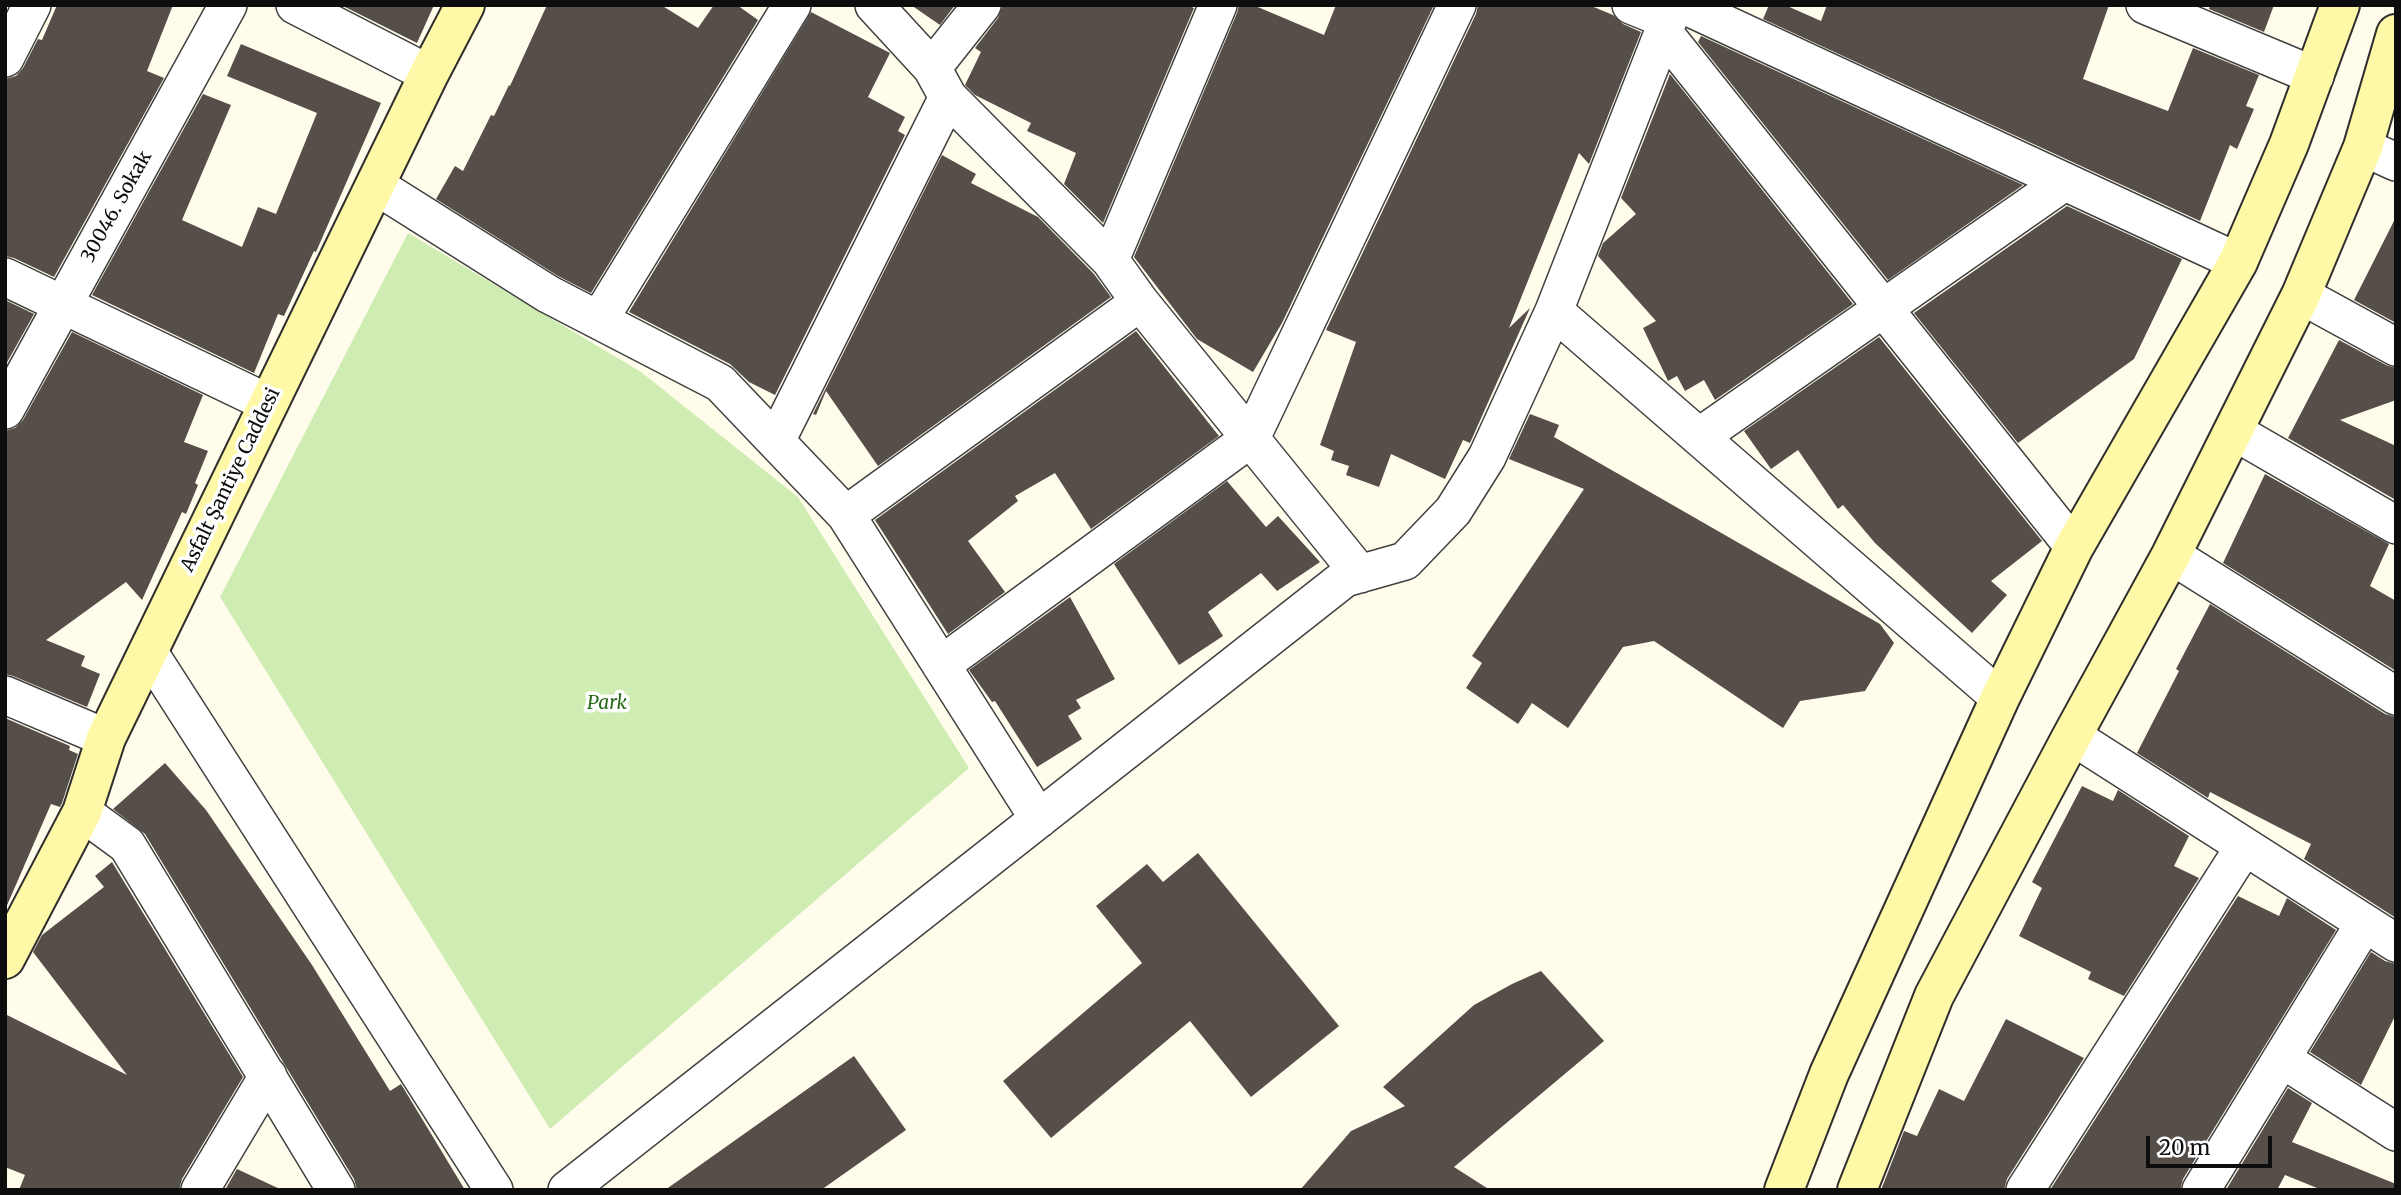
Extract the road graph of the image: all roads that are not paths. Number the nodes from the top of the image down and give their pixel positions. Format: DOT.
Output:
graph roads {
  1 [pos="32,5"];
  2 [pos="228,5"];
  3 [pos="295,5"];
  4 [pos="465,5"];
  5 [pos="792,5"];
  6 [pos="874,5"];
  7 [pos="982,5"];
  8 [pos="1218,5"];
  9 [pos="1457,5"];
  10 [pos="1631,5"];
  11 [pos="2145,5"];
  12 [pos="2340,5"];
  13 [pos="1673,16"];
  14 [pos="2396,34"];
  15 [pos="5,58"];
  16 [pos="429,74"];
  17 [pos="2315,76"];
  18 [pos="940,83"];
  19 [pos="2379,155"];
  20 [pos="2064,182"];
  21 [pos="375,185"];
  22 [pos="1110,260"];
  23 [pos="2238,262"];
  24 [pos="5,277"];
  25 [pos="2301,295"];
  26 [pos="1140,302"];
  27 [pos="63,305"];
  28 [pos="1884,309"];
  29 [pos="1554,311"];
  30 [pos="599,320"];
  31 [pos="2396,347"];
  32 [pos="268,403"];
  33 [pos="5,410"];
  34 [pos="2235,432"];
  35 [pos="1699,437"];
  36 [pos="1251,438"];
  37 [pos="776,441"];
  38 [pos="846,515"];
  39 [pos="2396,525"];
  40 [pos="2074,547"];
  41 [pos="2171,555"];
  42 [pos="1360,574"];
  43 [pos="148,651"];
  44 [pos="941,665"];
  45 [pos="5,695"];
  46 [pos="2396,696"];
  47 [pos="2000,698"];
  48 [pos="2072,736"];
  49 [pos="106,738"];
  50 [pos="82,812"];
  51 [pos="1038,819"];
  52 [pos="2244,847"];
  53 [pos="2364,924"];
  54 [pos="2396,943"];
  55 [pos="5,959"];
  56 [pos="2282,1059"];
  57 [pos="268,1076"];
  58 [pos="2396,1132"];
  59 [pos="200,1190"];
  60 [pos="336,1190"];
  61 [pos="494,1190"];
  62 [pos="568,1190"];
  63 [pos="1784,1190"];
  64 [pos="1857,1190"];
  65 [pos="2025,1190"];
  66 [pos="2201,1190"];
  1 -- 15 [label="street"];
  2 -- 27 [label="street, 30046. Sokak"];
  3 -- 16 [label="street"];
  4 -- 16 [label="main road, Asfalt Şantiye Caddesi"];
  5 -- 30 [label="street"];
  6 -- 18 [label="street"];
  7 -- 18 [label="street"];
  8 -- 22 [label="street"];
  9 -- 36 [label="street"];
  10 -- 13 [label="street"];
  11 -- 17 [label="street"];
  12 -- 17 [label="main road"];
  13 -- 20 [label="street"];
  13 -- 28 [label="street"];
  13 -- 29 [label="street"];
  14 -- 19 [label="main road"];
  16 -- 21 [label="main road, Asfalt Şantiye Caddesi"];
  17 -- 23 [label="main road"];
  18 -- 22 [label="street"];
  18 -- 37 [label="street"];
  19 -- 25 [label="main road"];
  20 -- 23 [label="street"];
  20 -- 28 [label="street"];
  21 -- 30 [label="street"];
  21 -- 32 [label="main road, Asfalt Şantiye Caddesi"];
  22 -- 26 [label="street"];
  23 -- 40 [label="main road"];
  24 -- 27 [label="street"];
  25 -- 31 [label="street"];
  25 -- 34 [label="main road"];
  26 -- 36 [label="street"];
  26 -- 38 [label="street"];
  27 -- 32 [label="street"];
  27 -- 33 [label="street, 30046. Sokak"];
  28 -- 35 [label="street"];
  28 -- 40 [label="street"];
  29 -- 35 [label="street"];
  29 -- 42 [label="street"];
  30 -- 37 [label="street"];
  32 -- 43 [label="main road, Asfalt Şantiye Caddesi"];
  34 -- 39 [label="street"];
  34 -- 41 [label="main road"];
  35 -- 47 [label="street"];
  36 -- 42 [label="street"];
  36 -- 44 [label="street"];
  37 -- 38 [label="street"];
  38 -- 44 [label="street"];
  40 -- 47 [label="main road"];
  41 -- 46 [label="street"];
  41 -- 48 [label="main road"];
  42 -- 51 [label="street"];
  43 -- 49 [label="main road, Asfalt Şantiye Caddesi"];
  43 -- 61 [label="street"];
  44 -- 51 [label="street"];
  45 -- 49 [label="street"];
  47 -- 63 [label="main road"];
  48 -- 52 [label="street"];
  48 -- 64 [label="main road"];
  49 -- 50 [label="main road, Asfalt Şantiye Caddesi"];
  50 -- 55 [label="main road, Asfalt Şantiye Caddesi"];
  50 -- 57 [label="street"];
  51 -- 62 [label="street"];
  52 -- 53 [label="street"];
  52 -- 65 [label="street"];
  53 -- 54 [label="street"];
  53 -- 56 [label="street"];
  56 -- 58 [label="street"];
  56 -- 66 [label="street"];
  57 -- 59 [label="street"];
  57 -- 60 [label="street"];
}
